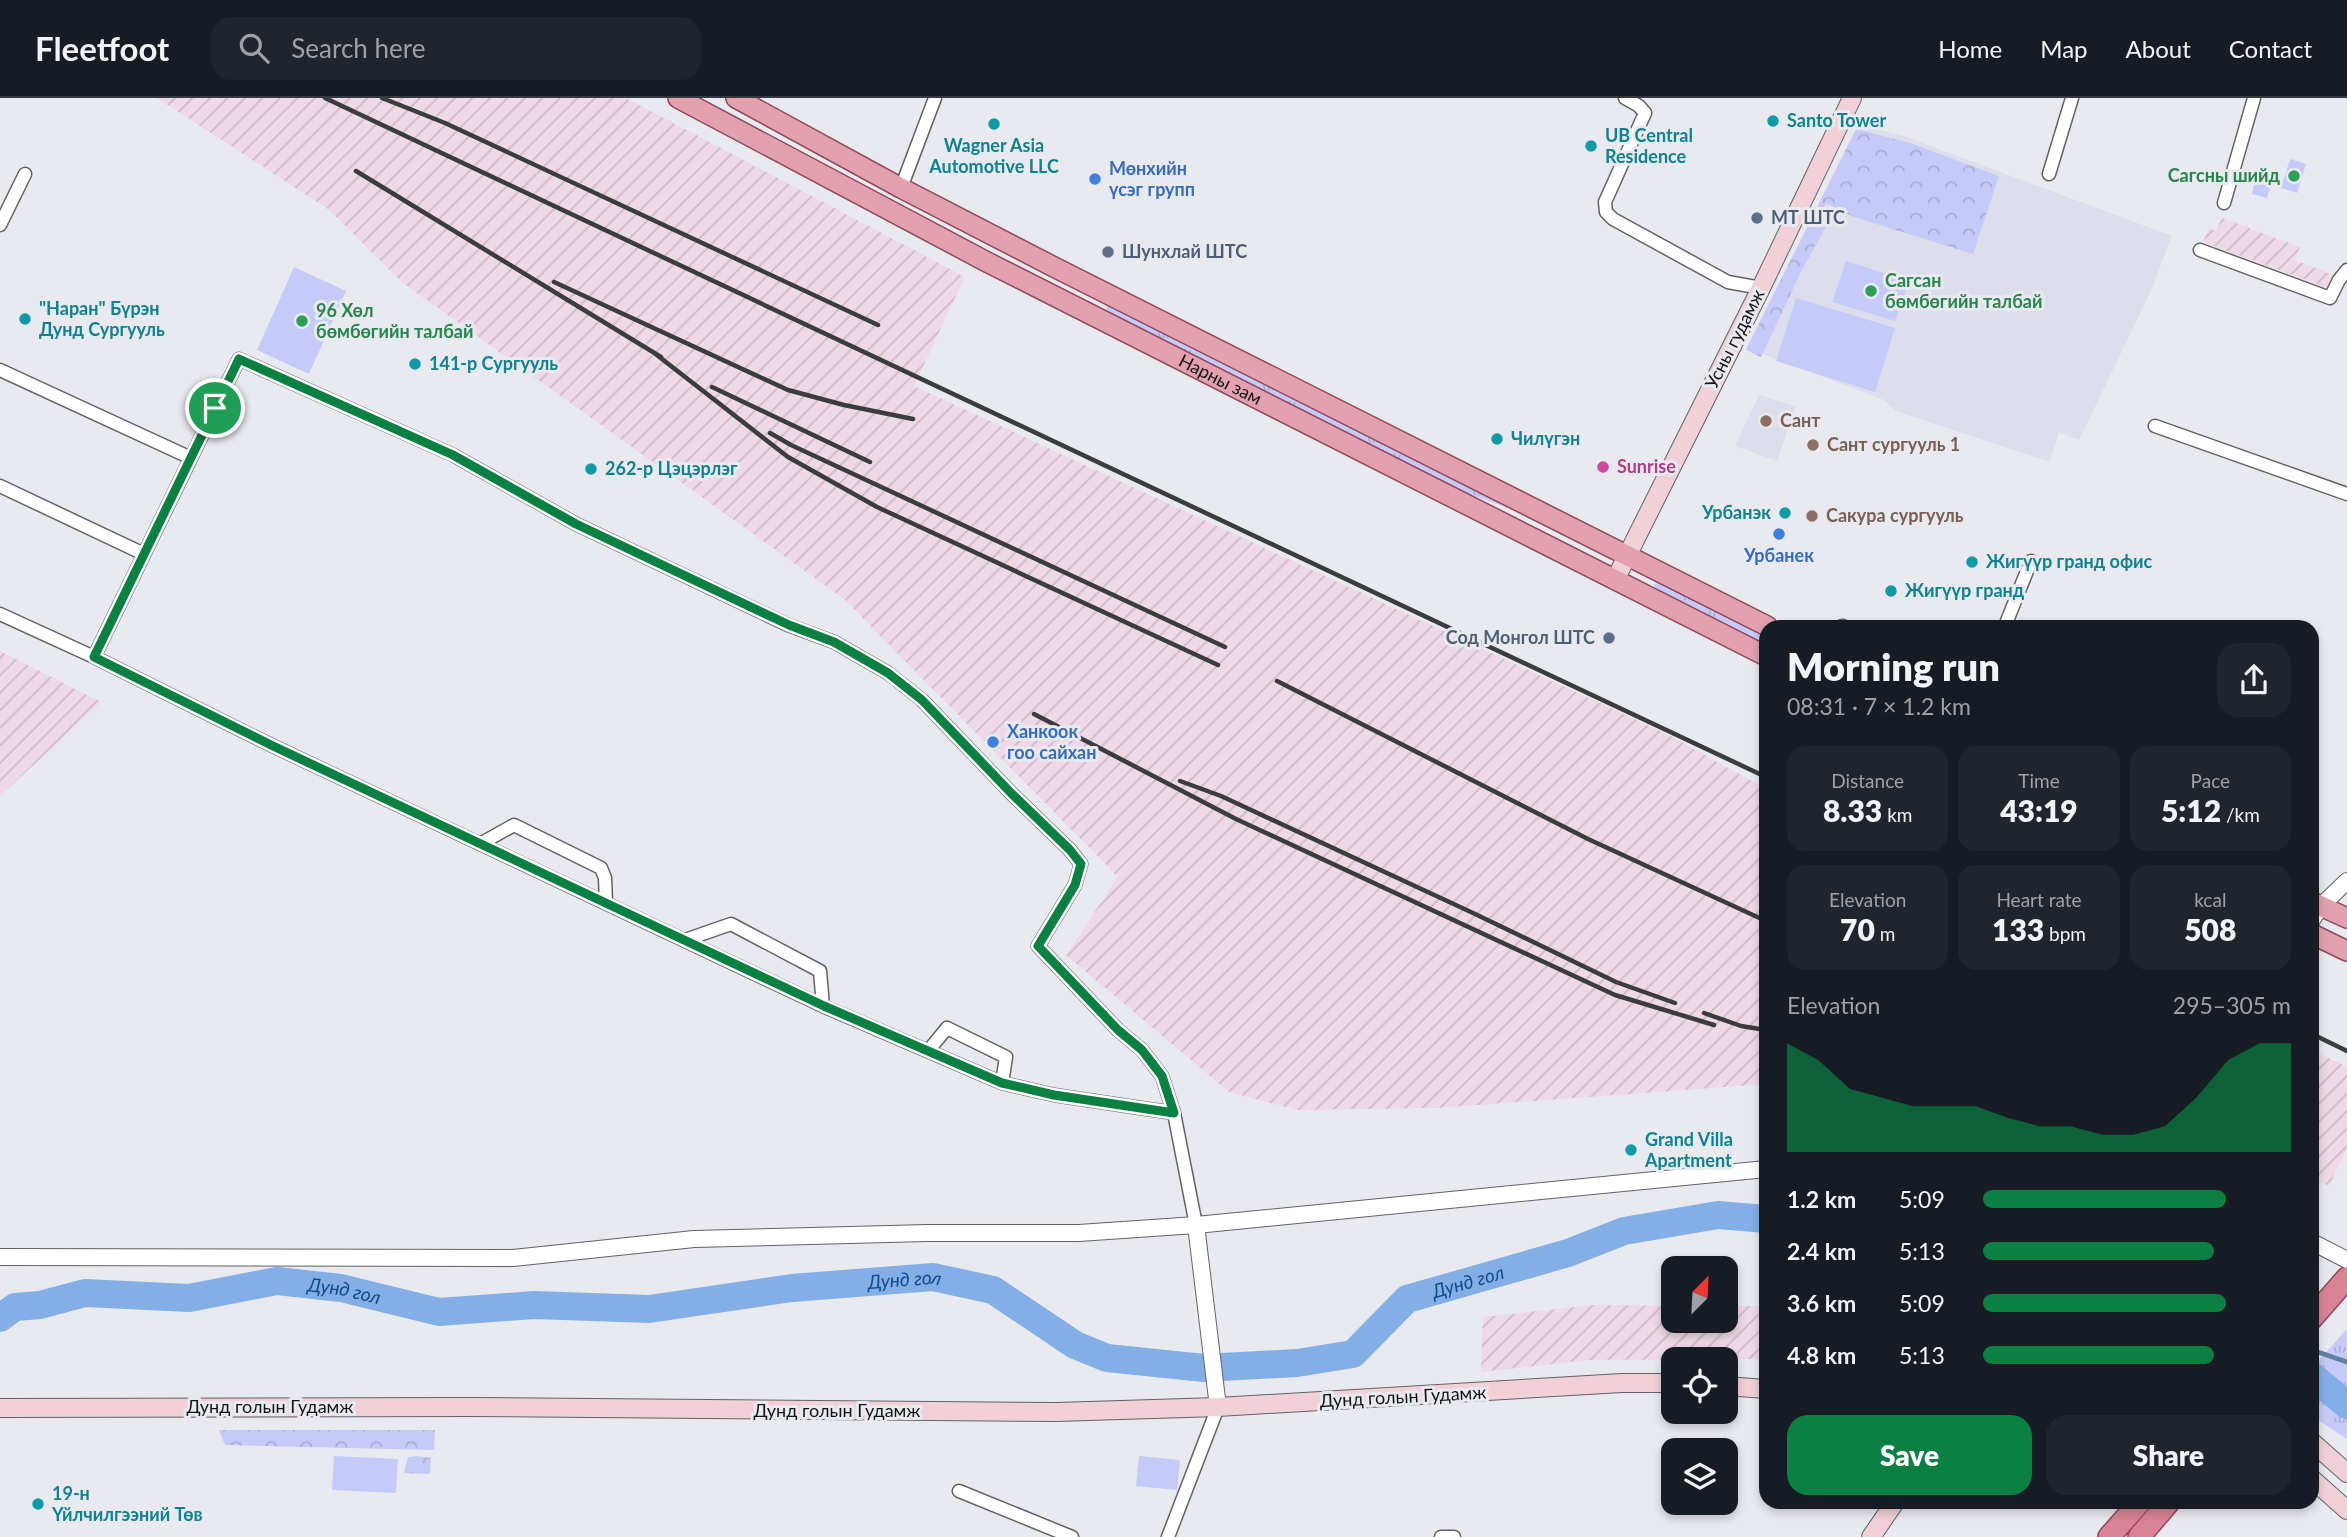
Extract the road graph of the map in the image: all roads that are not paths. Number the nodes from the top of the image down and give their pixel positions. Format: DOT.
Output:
graph roads {
  1 [pos="678,98"];
  2 [pos="736,98"];
  3 [pos="935,98"];
  4 [pos="1625,98"];
  5 [pos="1852,98"];
  6 [pos="2072,98"];
  7 [pos="2254,98"];
  8 [pos="25,174"];
  9 [pos="2049,174"];
  10 [pos="901,188"];
  11 [pos="2224,203"];
  12 [pos="0,225"];
  13 [pos="2200,250"];
  14 [pos="2347,270"];
  15 [pos="1032,285"];
  16 [pos="1093,286"];
  17 [pos="1761,288"];
  18 [pos="0,370"];
  19 [pos="2155,426"];
  20 [pos="191,458"];
  21 [pos="0,486"];
  22 [pos="2347,494"];
  23 [pos="144,554"];
  24 [pos="1627,557"];
  25 [pos="2031,561"];
  26 [pos="1615,580"];
  27 [pos="0,614"];
  28 [pos="2007,620"];
  29 [pos="1759,622"];
  30 [pos="1759,652"];
  31 [pos="94,657"];
  32 [pos="480,844"];
  33 [pos="2347,881"];
  34 [pos="606,903"];
  35 [pos="2319,906"];
  36 [pos="2319,910"];
  37 [pos="2347,918"];
  38 [pos="2319,937"];
  39 [pos="685,940"];
  40 [pos="2347,951"];
  41 [pos="824,1006"];
  42 [pos="928,1051"];
  43 [pos="1002,1083"];
  44 [pos="1174,1113"];
  45 [pos="1759,1170"];
  46 [pos="1196,1225"];
  47 [pos="2319,1246"];
  48 [pos="0,1257"];
  49 [pos="2347,1260"];
  50 [pos="2347,1278"];
  51 [pos="2319,1310"];
  52 [pos="1661,1383"];
  53 [pos="1738,1387"];
  54 [pos="1759,1388"];
  55 [pos="0,1408"];
  56 [pos="1218,1408"];
  57 [pos="2319,1448"];
  58 [pos="2347,1473"];
  59 [pos="2319,1485"];
  60 [pos="958,1491"];
  61 [pos="1890,1509"];
  62 [pos="2134,1509"];
  63 [pos="2163,1509"];
  64 [pos="2347,1510"];
  65 [pos="1072,1537"];
  66 [pos="1168,1537"];
  67 [pos="1441,1537"];
  68 [pos="1454,1537"];
  69 [pos="1871,1537"];
  70 [pos="2109,1537"];
  71 [pos="2139,1537"];
  1 -- 15 [label="main road, Нарны зам"];
  2 -- 10 [label="main road, Нарны зам"];
  3 -- 10 [label="street"];
  4 -- 17 [label="street"];
  5 -- 17 [label="main road, Усны гудамж"];
  6 -- 9 [label="street"];
  7 -- 11 [label="street"];
  8 -- 12 [label="street"];
  10 -- 16 [label="main road, Нарны зам"];
  13 -- 14 [label="street"];
  15 -- 16 [label="main road"];
  15 -- 26 [label="main road, Нарны зам"];
  16 -- 24 [label="main road, Нарны зам"];
  17 -- 24 [label="main road, Усны гудамж"];
  18 -- 20 [label="street"];
  19 -- 22 [label="street"];
  20 -- 23 [label="street"];
  20 -- 44 [label="street"];
  21 -- 23 [label="street"];
  23 -- 31 [label="street"];
  24 -- 26 [label="main road, Усны гудамж"];
  24 -- 29 [label="main road, Нарны зам"];
  25 -- 28 [label="street"];
  26 -- 30 [label="main road, Нарны зам"];
  27 -- 31 [label="street"];
  31 -- 32 [label="street"];
  32 -- 34 [label="street"];
  32 -- 34 [label="street"];
  33 -- 35 [label="street"];
  34 -- 39 [label="street"];
  36 -- 37 [label="main road"];
  38 -- 40 [label="main road"];
  39 -- 41 [label="street"];
  39 -- 41 [label="street"];
  41 -- 42 [label="street"];
  42 -- 43 [label="street"];
  42 -- 43 [label="street"];
  43 -- 44 [label="street"];
  44 -- 46 [label="street"];
  45 -- 46 [label="street"];
  46 -- 48 [label="street"];
  46 -- 56 [label="street"];
  47 -- 49 [label="street"];
  50 -- 51 [label="highway"];
  52 -- 56 [label="main road, Дунд голын Гудамж"];
  53 -- 54 [label="main road"];
  55 -- 56 [label="main road, Дунд голын Гудамж"];
  56 -- 66 [label="street"];
  57 -- 58 [label="main road"];
  59 -- 64 [label="main road"];
  60 -- 65 [label="street"];
  61 -- 69 [label="main road"];
  62 -- 70 [label="highway"];
  63 -- 71 [label="highway"];
  67 -- 68 [label="street"];
}
